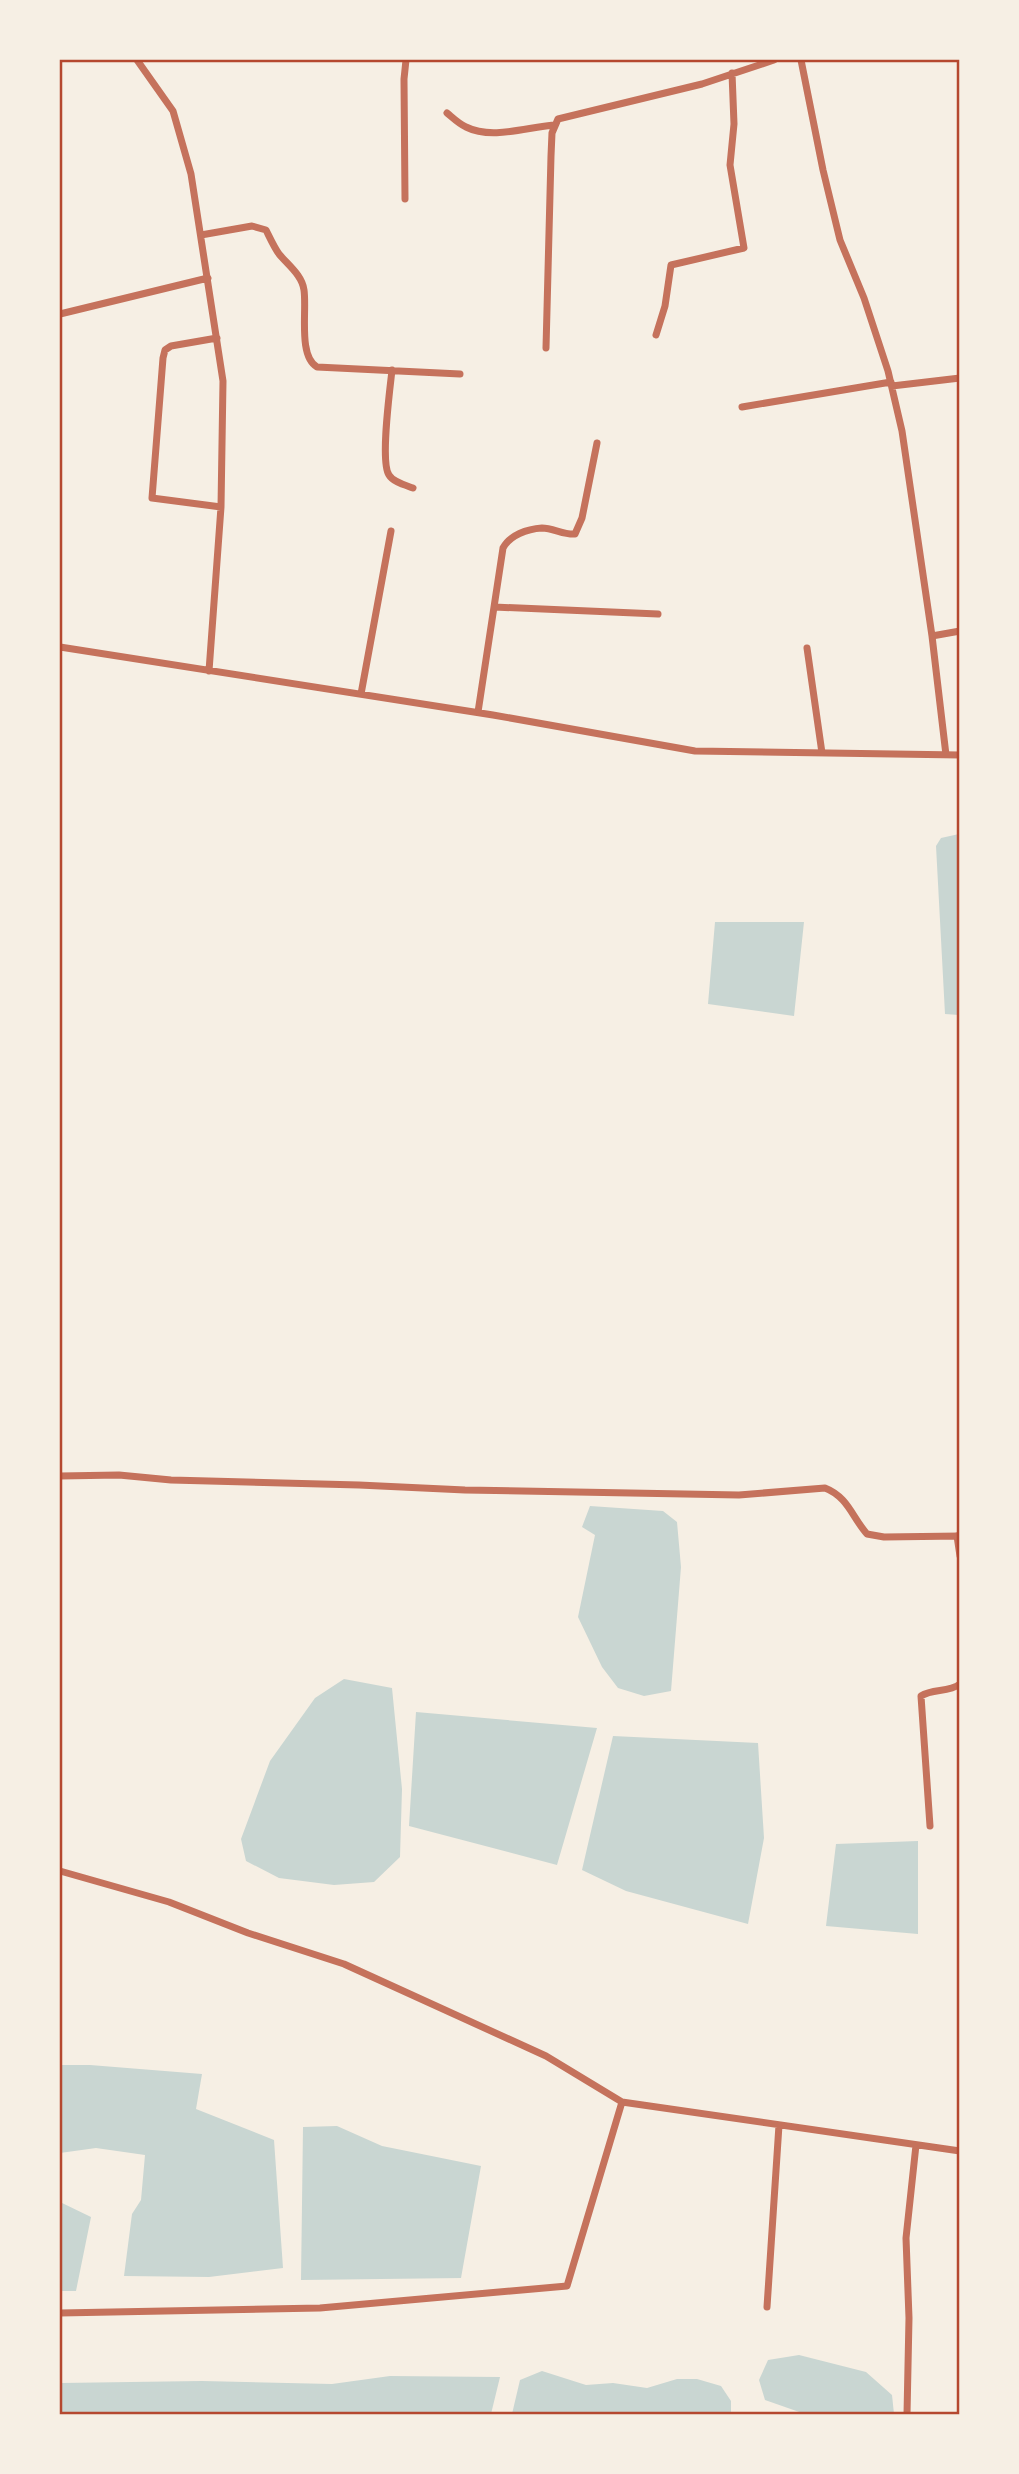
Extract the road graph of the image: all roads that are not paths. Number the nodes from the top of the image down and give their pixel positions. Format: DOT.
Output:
graph roads {
  1 [pos="136,60"];
  2 [pos="405,60"];
  3 [pos="774,60"];
  4 [pos="801,60"];
  5 [pos="732,73"];
  6 [pos="447,113"];
  7 [pos="554,125"];
  8 [pos="405,199"];
  9 [pos="201,235"];
  10 [pos="208,278"];
  11 [pos="60,314"];
  12 [pos="656,335"];
  13 [pos="217,338"];
  14 [pos="546,348"];
  15 [pos="392,370"];
  16 [pos="460,374"];
  17 [pos="960,378"];
  18 [pos="891,384"];
  19 [pos="742,407"];
  20 [pos="597,443"];
  21 [pos="413,488"];
  22 [pos="221,507"];
  23 [pos="391,531"];
  24 [pos="494,607"];
  25 [pos="658,614"];
  26 [pos="960,631"];
  27 [pos="932,636"];
  28 [pos="60,648"];
  29 [pos="807,648"];
  30 [pos="209,671"];
  31 [pos="361,694"];
  32 [pos="478,712"];
  33 [pos="822,753"];
  34 [pos="946,755"];
  35 [pos="960,755"];
  36 [pos="60,1476"];
  37 [pos="958,1536"];
  38 [pos="960,1556"];
  39 [pos="960,1684"];
  40 [pos="930,1826"];
  41 [pos="60,1871"];
  42 [pos="622,2102"];
  43 [pos="779,2124"];
  44 [pos="916,2145"];
  45 [pos="960,2151"];
  46 [pos="767,2306"];
  47 [pos="60,2313"];
  48 [pos="906,2414"];
  1 -- 9 [label="street"];
  2 -- 8 [label="street"];
  3 -- 5 [label="street"];
  4 -- 18 [label="street"];
  5 -- 7 [label="street"];
  5 -- 12 [label="street"];
  6 -- 7 [label="street"];
  7 -- 14 [label="street"];
  9 -- 10 [label="street"];
  9 -- 15 [label="street"];
  10 -- 11 [label="street"];
  10 -- 13 [label="street"];
  13 -- 22 [label="street"];
  13 -- 22 [label="street"];
  15 -- 16 [label="street"];
  15 -- 21 [label="street"];
  17 -- 18 [label="street"];
  18 -- 19 [label="street"];
  18 -- 27 [label="street"];
  20 -- 24 [label="street"];
  22 -- 30 [label="street"];
  23 -- 31 [label="street"];
  24 -- 25 [label="street"];
  24 -- 32 [label="street"];
  26 -- 27 [label="street"];
  27 -- 34 [label="street"];
  28 -- 30 [label="street"];
  29 -- 33 [label="street"];
  30 -- 31 [label="street"];
  31 -- 32 [label="street"];
  32 -- 33 [label="street"];
  33 -- 34 [label="street"];
  34 -- 35 [label="street"];
  36 -- 37 [label="street"];
  37 -- 38 [label="street"];
  39 -- 40 [label="street"];
  41 -- 42 [label="street"];
  42 -- 43 [label="street"];
  42 -- 47 [label="street"];
  43 -- 44 [label="street"];
  43 -- 46 [label="street"];
  44 -- 45 [label="street"];
  44 -- 48 [label="street"];
}
